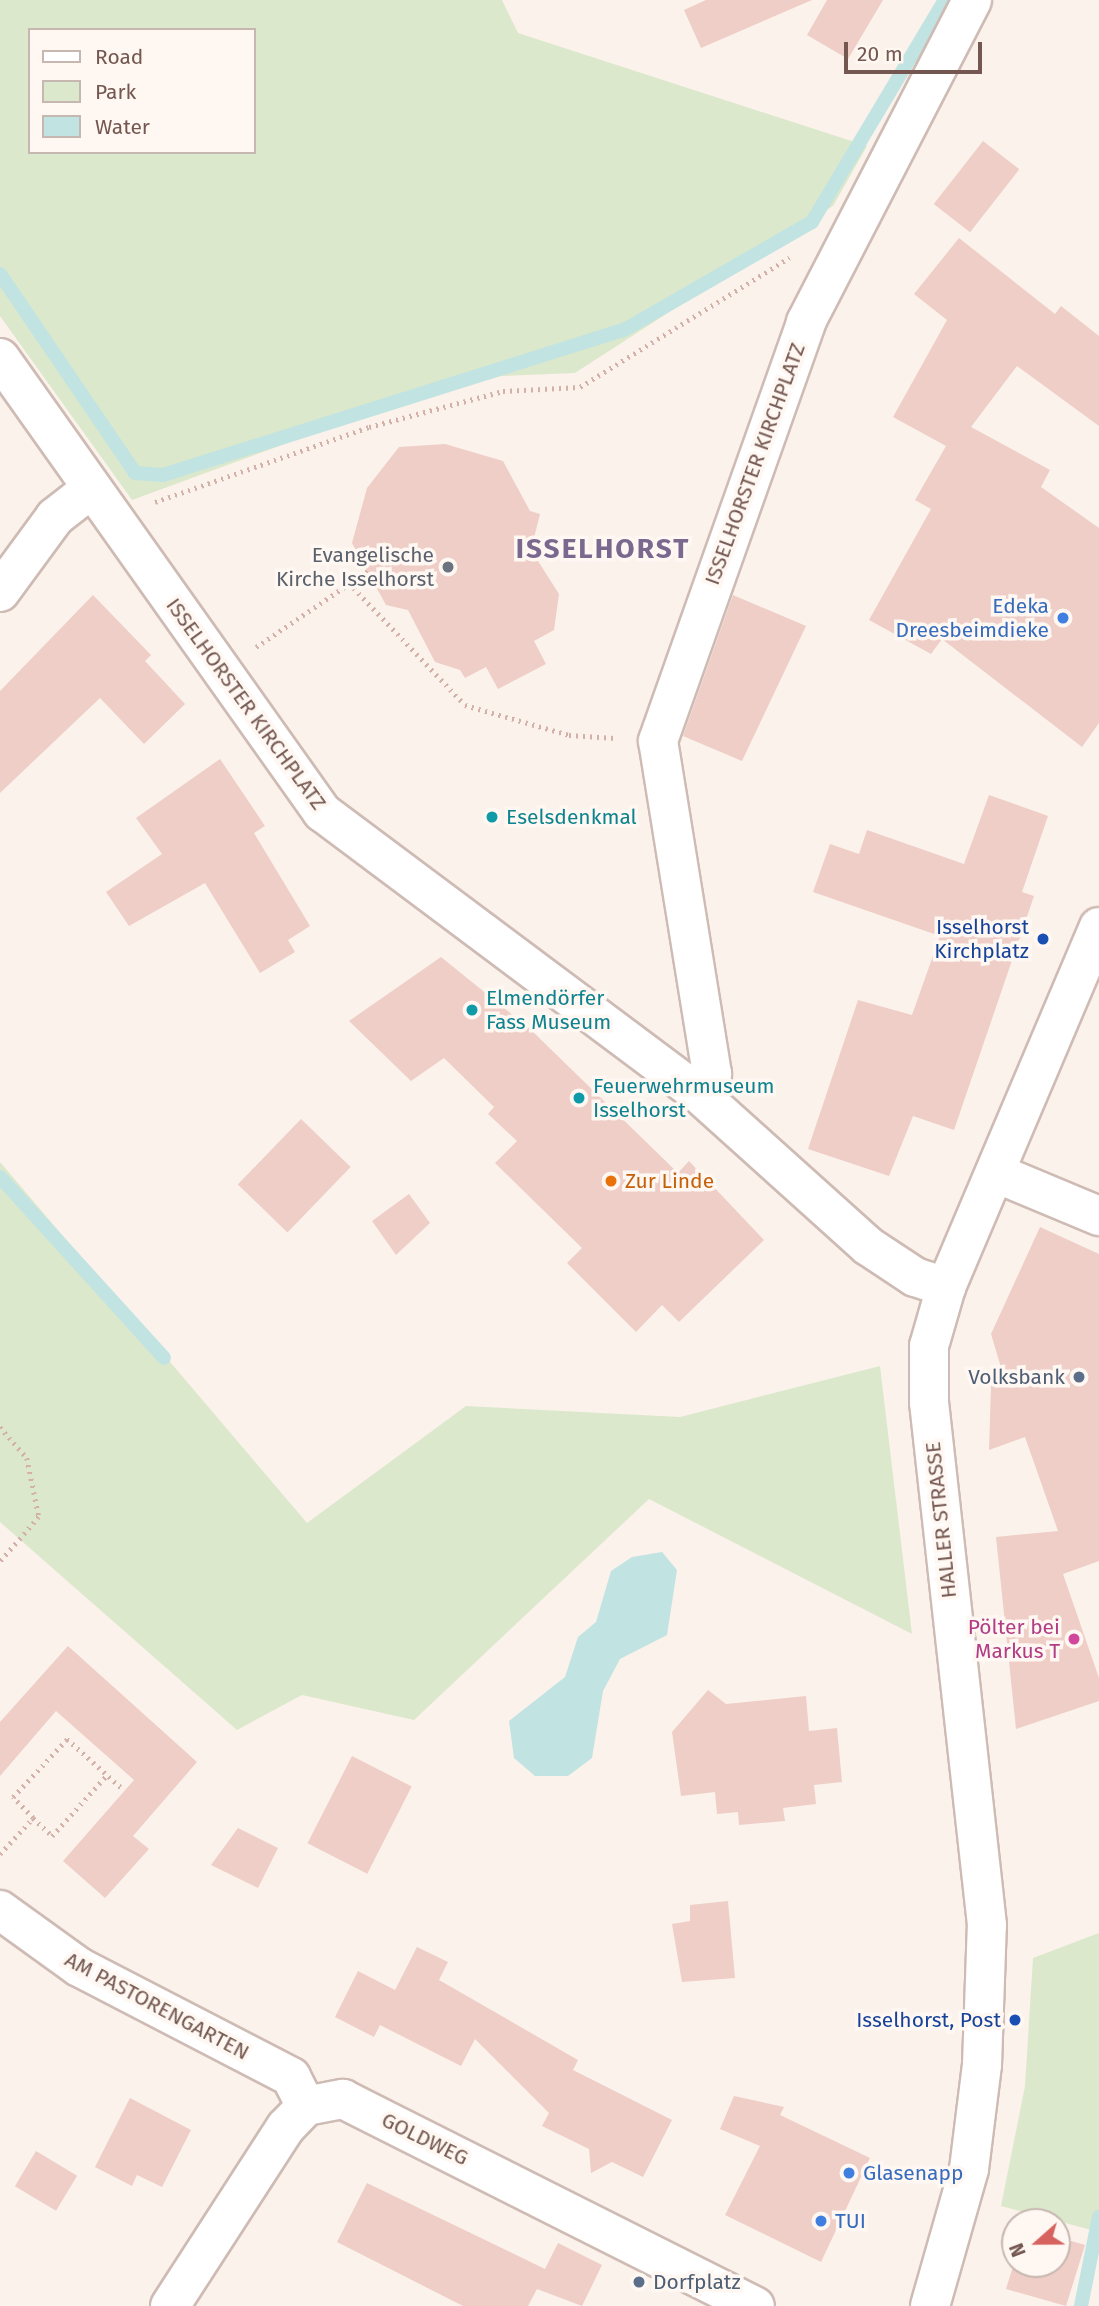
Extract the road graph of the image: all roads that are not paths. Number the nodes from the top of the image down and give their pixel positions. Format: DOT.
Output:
graph roads {
  1 [pos="972,0"];
  2 [pos="0,358"];
  3 [pos="101,503"];
  4 [pos="0,592"];
  5 [pos="1099,926"];
  6 [pos="698,1093"];
  7 [pos="996,1173"];
  8 [pos="1099,1216"];
  9 [pos="946,1287"];
  10 [pos="0,1910"];
  11 [pos="306,2106"];
  12 [pos="170,2306"];
  13 [pos="755,2306"];
  14 [pos="930,2306"];
  1 -- 6 [label="street, ISSELHORSTER KIRCHPLATZ"];
  2 -- 3 [label="street, ISSELHORSTER KIRCHPLATZ"];
  3 -- 4 [label="street"];
  3 -- 6 [label="street, ISSELHORSTER KIRCHPLATZ"];
  5 -- 7 [label="street, HALLER STRASSE"];
  6 -- 9 [label="street, ISSELHORSTER KIRCHPLATZ"];
  7 -- 8 [label="street"];
  7 -- 9 [label="street, HALLER STRASSE"];
  9 -- 14 [label="street, HALLER STRASSE"];
  10 -- 11 [label="street, AM PASTORENGARTEN"];
  11 -- 12 [label="street"];
  11 -- 13 [label="street, GOLDWEG"];
}
